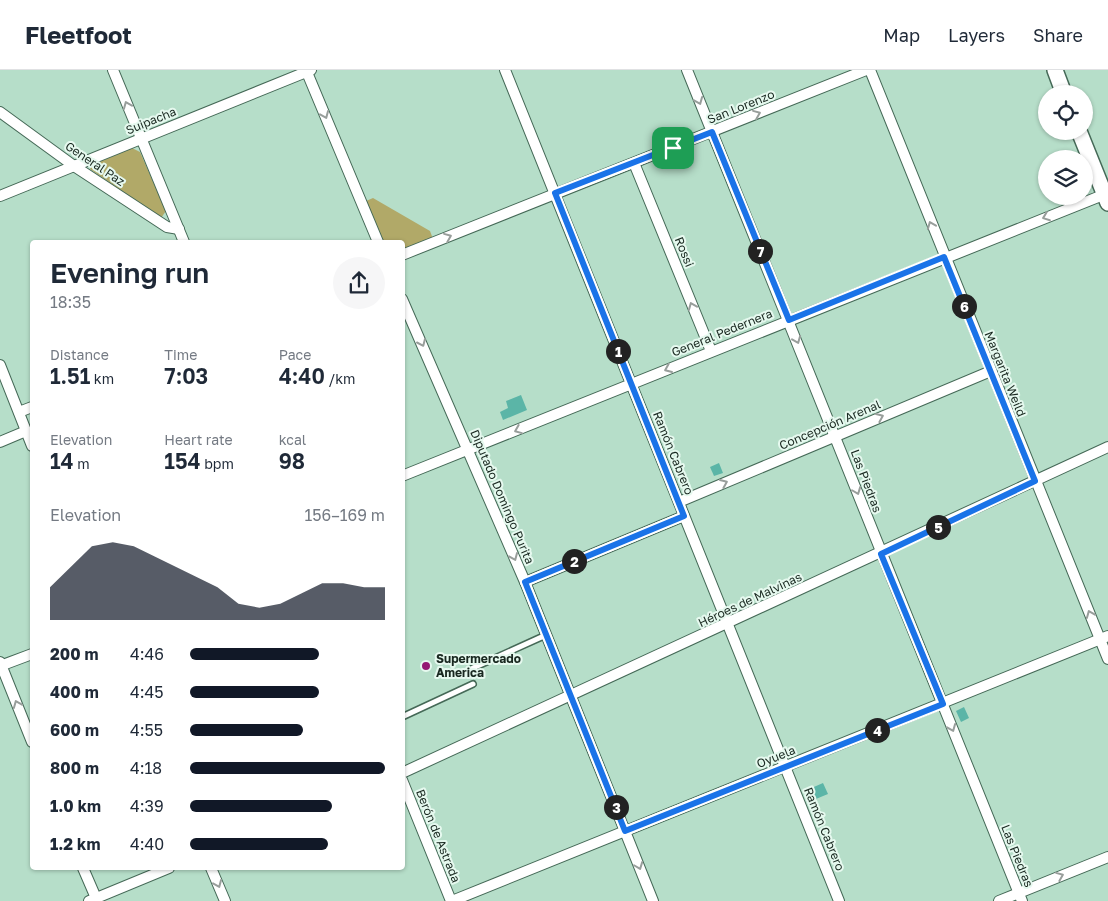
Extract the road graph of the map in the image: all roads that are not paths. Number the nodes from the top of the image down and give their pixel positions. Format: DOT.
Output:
graph roads {
  1 [pos="113,70"];
  2 [pos="505,70"];
  3 [pos="687,70"];
  4 [pos="866,70"];
  5 [pos="870,70"];
  6 [pos="1055,70"];
  7 [pos="308,71"];
  8 [pos="1061,85"];
  9 [pos="0,112"];
  10 [pos="712,132"];
  11 [pos="141,139"];
  12 [pos="1083,140"];
  13 [pos="634,162"];
  14 [pos="74,166"];
  15 [pos="555,193"];
  16 [pos="0,196"];
  17 [pos="1107,197"];
  18 [pos="179,229"];
  19 [pos="183,240"];
  20 [pos="377,240"];
  21 [pos="405,254"];
  22 [pos="944,257"];
  23 [pos="405,306"];
  24 [pos="789,320"];
  25 [pos="711,351"];
  26 [pos="0,365"];
  27 [pos="990,371"];
  28 [pos="631,384"];
  29 [pos="30,407"];
  30 [pos="19,412"];
  31 [pos="26,431"];
  32 [pos="836,436"];
  33 [pos="30,441"];
  34 [pos="0,442"];
  35 [pos="1108,447"];
  36 [pos="469,450"];
  37 [pos="405,475"];
  38 [pos="1035,481"];
  39 [pos="679,502"];
  40 [pos="684,516"];
  41 [pos="881,554"];
  42 [pos="525,582"];
  43 [pos="728,624"];
  44 [pos="547,634"];
  45 [pos="1104,638"];
  46 [pos="30,655"];
  47 [pos="1108,659"];
  48 [pos="0,665"];
  49 [pos="473,668"];
  50 [pos="473,684"];
  51 [pos="572,695"];
  52 [pos="943,704"];
  53 [pos="405,716"];
  54 [pos="30,737"];
  55 [pos="786,767"];
  56 [pos="405,772"];
  57 [pos="405,787"];
  58 [pos="625,831"];
  59 [pos="1108,858"];
  60 [pos="84,870"];
  61 [pos="164,870"];
  62 [pos="213,870"];
  63 [pos="1020,897"];
  64 [pos="92,900"];
  65 [pos="226,901"];
  66 [pos="452,901"];
  67 [pos="653,901"];
  68 [pos="839,901"];
  69 [pos="999,901"];
  11 -- 1 [label="street, one-way"];
  2 -- 15 [label="street, Ramón Cabrero"];
  3 -- 10 [label="street, Las Piedras, one-way"];
  10 -- 4 [label="street, San Lorenzo, one-way"];
  22 -- 5 [label="street, Margarita Weild, one-way"];
  6 -- 8 [label="street"];
  7 -- 11 [label="street, Suipacha"];
  7 -- 20 [label="street, one-way"];
  9 -- 14 [label="street, General Paz"];
  10 -- 13 [label="street, San Lorenzo"];
  10 -- 24 [label="street, Las Piedras"];
  11 -- 14 [label="street, Suipacha"];
  11 -- 18 [label="street"];
  12 -- 17 [label="street"];
  13 -- 15 [label="street, San Lorenzo"];
  25 -- 13 [label="street, Rossi, one-way"];
  14 -- 16 [label="street, Suipacha"];
  14 -- 18 [label="street, General Paz"];
  21 -- 15 [label="street, San Lorenzo, one-way"];
  15 -- 28 [label="street, Ramón Cabrero"];
  17 -- 22 [label="street, General Pedernera, one-way"];
  18 -- 19 [label="street"];
  22 -- 24 [label="street, General Pedernera"];
  22 -- 27 [label="street, Margarita Weild"];
  23 -- 36 [label="street, Diputado Domingo Purita, one-way"];
  24 -- 25 [label="street, General Pedernera"];
  24 -- 32 [label="street, Las Piedras, one-way"];
  25 -- 28 [label="street, General Pedernera, one-way"];
  26 -- 30 [label="street"];
  32 -- 27 [label="street, Concepción Arenal, one-way"];
  27 -- 38 [label="street, Margarita Weild"];
  28 -- 36 [label="street, General Pedernera, one-way"];
  28 -- 39 [label="street, Ramón Cabrero"];
  29 -- 30 [label="street"];
  30 -- 31 [label="street"];
  31 -- 33 [label="street"];
  31 -- 34 [label="street"];
  39 -- 32 [label="street, Concepción Arenal, one-way"];
  32 -- 41 [label="street, Las Piedras, one-way"];
  35 -- 38 [label="street, Héroes de Malvinas"];
  36 -- 37 [label="street, General Pedernera"];
  36 -- 42 [label="street, Diputado Domingo Purita, one-way"];
  38 -- 41 [label="street, Héroes de Malvinas"];
  45 -- 38 [label="street, Margarita Weild, one-way"];
  39 -- 40 [label="street, Ramón Cabrero"];
  40 -- 42 [label="street"];
  40 -- 43 [label="street, Ramón Cabrero"];
  41 -- 43 [label="street, Héroes de Malvinas"];
  41 -- 52 [label="street, Las Piedras"];
  42 -- 44 [label="street, Diputado Domingo Purita"];
  43 -- 51 [label="street, Héroes de Malvinas"];
  43 -- 55 [label="street, Ramón Cabrero"];
  44 -- 49 [label="lane"];
  44 -- 51 [label="street, Diputado Domingo Purita"];
  45 -- 47 [label="street, Margarita Weild"];
  45 -- 52 [label="street, Oyuela"];
  46 -- 48 [label="street"];
  54 -- 48 [label="street, one-way"];
  50 -- 53 [label="lane"];
  51 -- 56 [label="street, Héroes de Malvinas"];
  51 -- 58 [label="street, Diputado Domingo Purita"];
  52 -- 55 [label="street, Oyuela"];
  52 -- 63 [label="street, Las Piedras, one-way"];
  55 -- 58 [label="street, Oyuela"];
  55 -- 68 [label="street, Ramón Cabrero"];
  57 -- 66 [label="street, Berón de Astrada"];
  58 -- 66 [label="street, Oyuela"];
  58 -- 67 [label="street, Diputado Domingo Purita, one-way"];
  63 -- 59 [label="street, one-way"];
  60 -- 64 [label="street"];
  61 -- 64 [label="street"];
  62 -- 65 [label="street, one-way"];
  63 -- 69 [label="street"];
}
